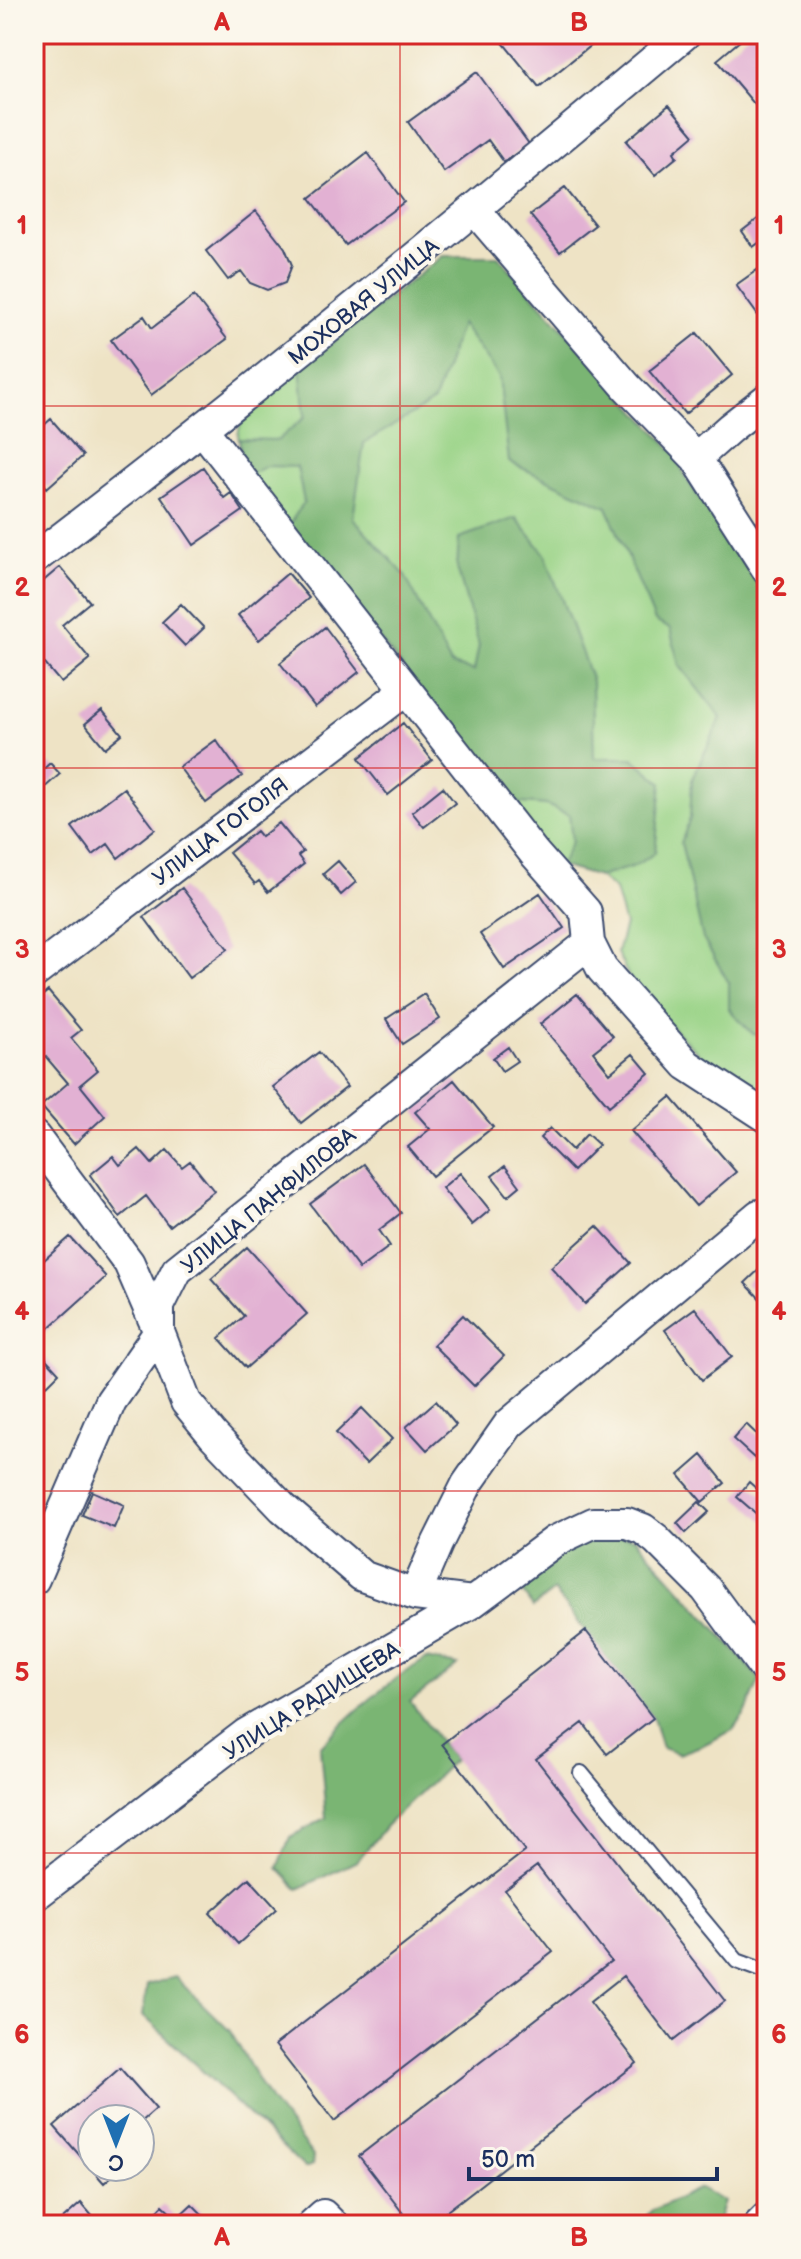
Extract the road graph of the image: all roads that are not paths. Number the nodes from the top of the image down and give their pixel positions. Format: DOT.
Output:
graph roads {
  1 [pos="685,34"];
  2 [pos="475,210"];
  3 [pos="767,399"];
  4 [pos="203,430"];
  5 [pos="696,458"];
  6 [pos="34,559"];
  7 [pos="767,569"];
  8 [pos="406,690"];
  9 [pos="589,943"];
  10 [pos="34,973"];
  11 [pos="767,1117"];
  12 [pos="34,1136"];
  13 [pos="759,1215"];
  14 [pos="159,1332"];
  15 [pos="34,1579"];
  16 [pos="415,1595"];
  17 [pos="473,1602"];
  18 [pos="767,1672"];
  19 [pos="581,1773"];
  20 [pos="34,1896"];
  21 [pos="767,1972"];
  22 [pos="767,2217"];
  23 [pos="759,2225"];
  1 -- 2 [label="street, МОХОВАЯ УЛИЦА"];
  2 -- 4 [label="street, МОХОВАЯ УЛИЦА"];
  2 -- 5 [label="street"];
  3 -- 5 [label="street"];
  4 -- 6 [label="street, МОХОВАЯ УЛИЦА"];
  4 -- 8 [label="street"];
  5 -- 7 [label="street"];
  8 -- 9 [label="street"];
  8 -- 10 [label="street, УЛИЦА ГОГОЛЯ"];
  9 -- 11 [label="street"];
  9 -- 14 [label="street, УЛИЦА ПАНФИЛОВА"];
  12 -- 14 [label="street"];
  13 -- 16 [label="street"];
  14 -- 15 [label="street, УЛИЦА ПАНФИЛОВА"];
  14 -- 16 [label="street"];
  16 -- 17 [label="street"];
  17 -- 18 [label="street, УЛИЦА РАДИЩЕВА"];
  17 -- 20 [label="street, УЛИЦА РАДИЩЕВА"];
  19 -- 21 [label="lane"];
  22 -- 23 [label="street"];
}
